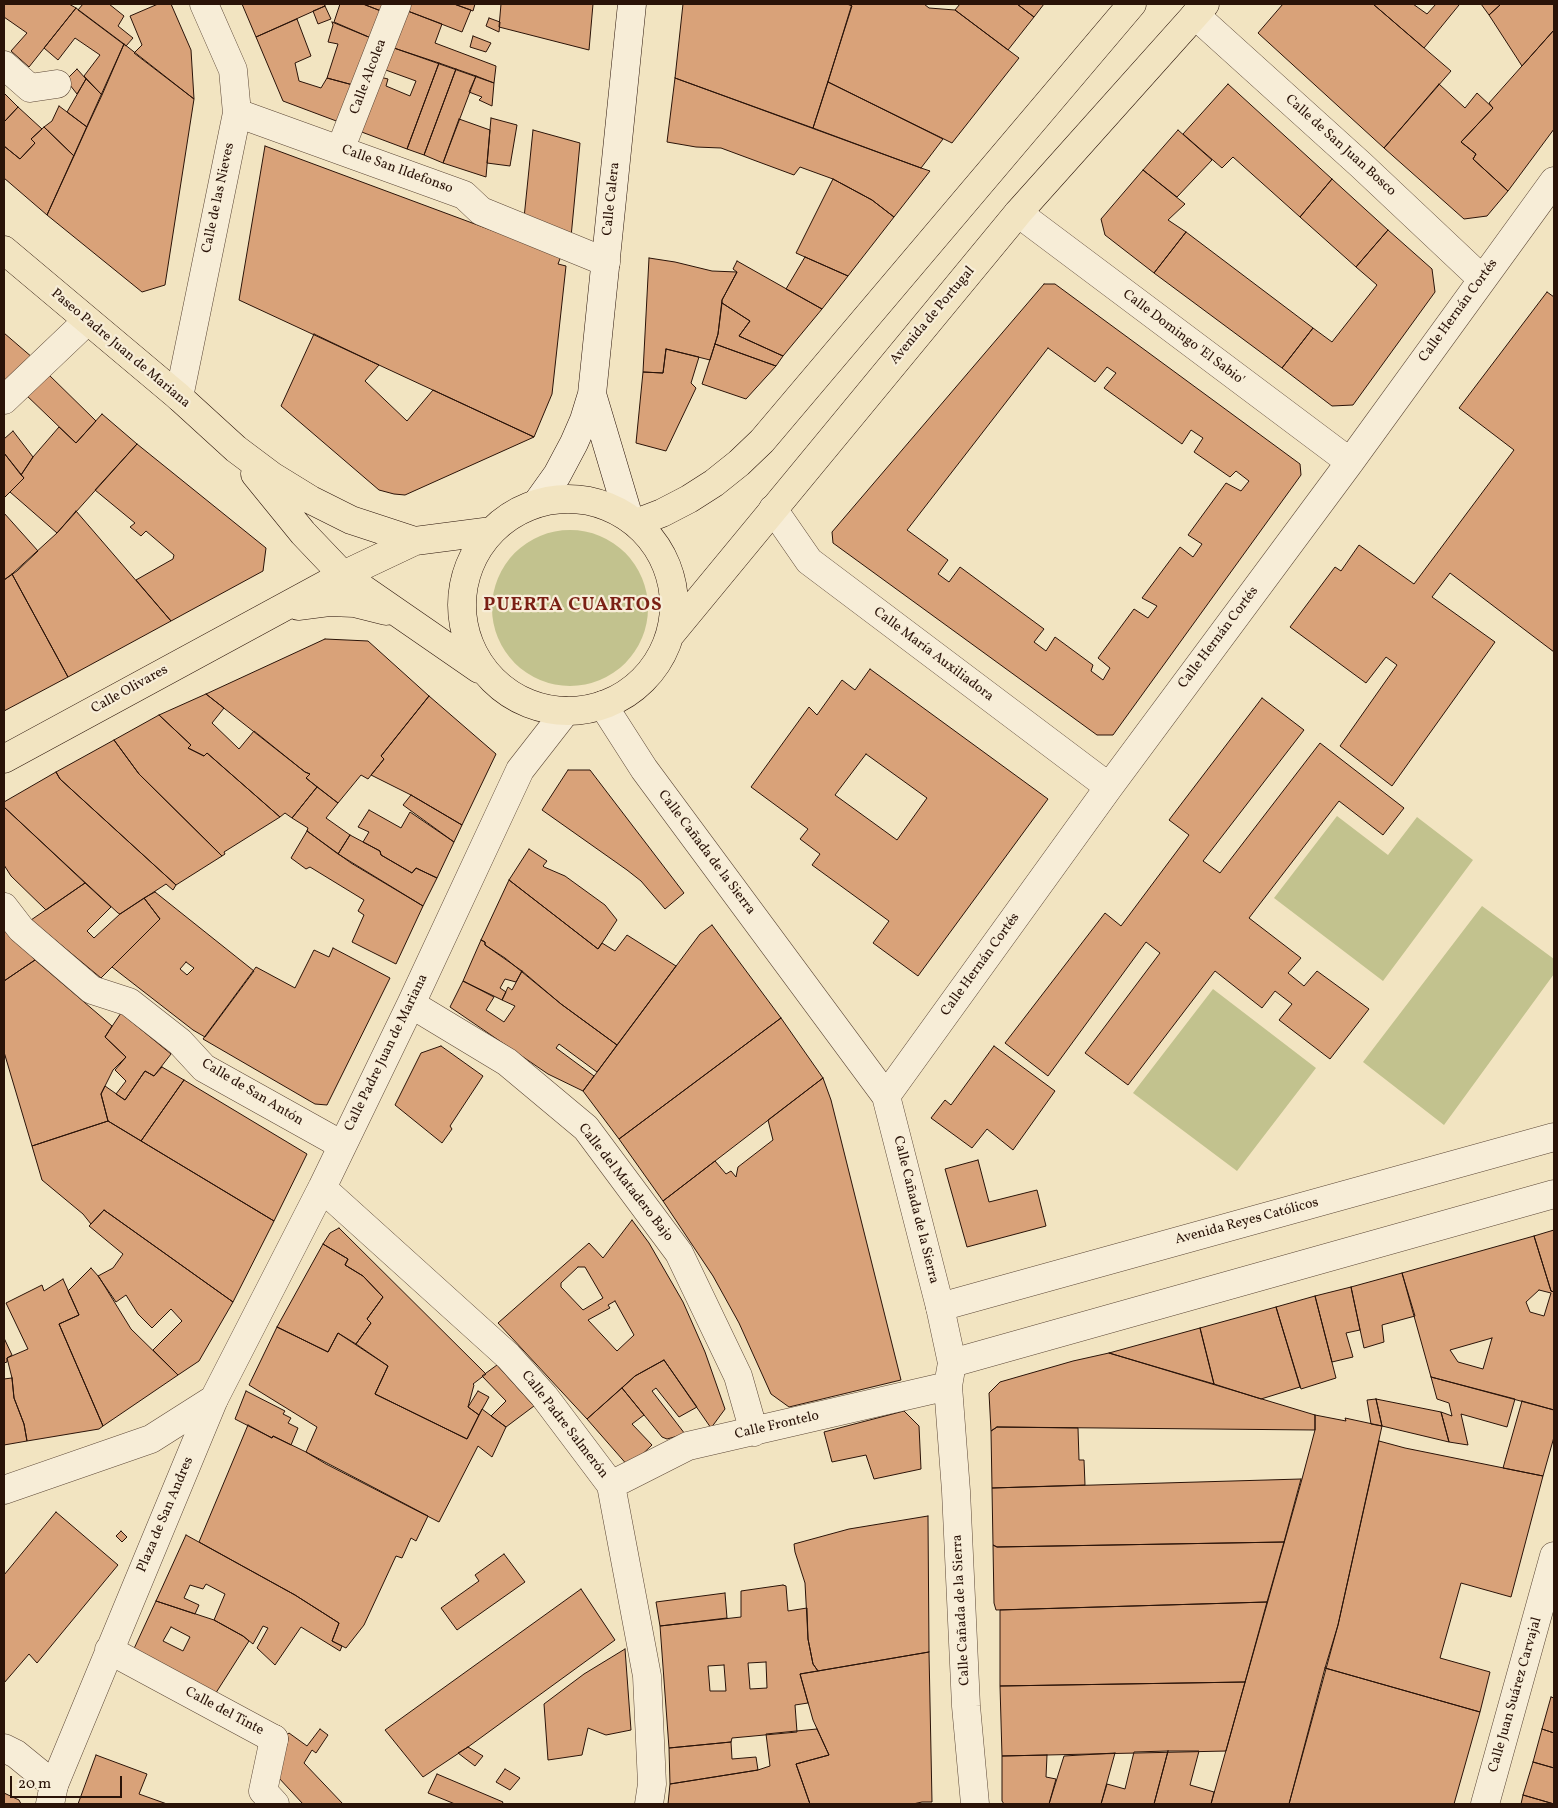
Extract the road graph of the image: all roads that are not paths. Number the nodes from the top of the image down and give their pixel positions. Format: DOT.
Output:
graph roads {
  1 [pos="204,4"];
  2 [pos="397,4"];
  3 [pos="632,4"];
  4 [pos="1132,4"];
  5 [pos="1200,10"];
  6 [pos="4,65"];
  7 [pos="57,84"];
  8 [pos="236,113"];
  9 [pos="340,150"];
  10 [pos="1554,181"];
  11 [pos="1018,213"];
  12 [pos="4,250"];
  13 [pos="606,262"];
  14 [pos="1482,279"];
  15 [pos="87,321"];
  16 [pos="592,394"];
  17 [pos="179,397"];
  18 [pos="4,400"];
  19 [pos="236,449"];
  20 [pos="1350,462"];
  21 [pos="537,503"];
  22 [pos="773,508"];
  23 [pos="633,520"];
  24 [pos="492,531"];
  25 [pos="415,541"];
  26 [pos="343,575"];
  27 [pos="402,616"];
  28 [pos="257,621"];
  29 [pos="670,635"];
  30 [pos="486,673"];
  31 [pos="603,705"];
  32 [pos="566,712"];
  33 [pos="4,759"];
  34 [pos="1109,787"];
  35 [pos="4,908"];
  36 [pos="411,1004"];
  37 [pos="886,1096"];
  38 [pos="1554,1137"];
  39 [pos="342,1146"];
  40 [pos="322,1188"];
  41 [pos="1554,1194"];
  42 [pos="940,1307"];
  43 [pos="950,1375"];
  44 [pos="214,1399"];
  45 [pos="754,1432"];
  46 [pos="611,1485"];
  47 [pos="4,1490"];
  48 [pos="1554,1556"];
  49 [pos="109,1650"];
  50 [pos="4,1748"];
  51 [pos="52,1795"];
  52 [pos="275,1804"];
  53 [pos="649,1804"];
  54 [pos="975,1804"];
  55 [pos="1485,1804"];
  1 -- 8 [label="street, Calle de las Nieves"];
  2 -- 9 [label="street, Calle Alcolea"];
  3 -- 13 [label="street, Calle Calera"];
  4 -- 23 [label="main road"];
  5 -- 11 [label="main road, Avenida de Portugal"];
  5 -- 14 [label="street, Calle de San Juan Bosco"];
  6 -- 7 [label="street"];
  8 -- 9 [label="street, Calle San Ildefonso"];
  8 -- 17 [label="street, Calle de las Nieves"];
  9 -- 13 [label="street, Calle San Ildefonso"];
  10 -- 14 [label="street, Calle Hernán Cortés"];
  11 -- 20 [label="street, Calle Domingo 'El Sabio'"];
  11 -- 22 [label="main road, Avenida de Portugal"];
  12 -- 15 [label="main road, Paseo Padre Juan de Mariana"];
  13 -- 16 [label="street, Calle Calera"];
  14 -- 20 [label="street, Calle Hernán Cortés"];
  15 -- 17 [label="main road, Paseo Padre Juan de Mariana"];
  15 -- 18 [label="street"];
  16 -- 21 [label="street, Calle Calera"];
  16 -- 23 [label="street, Calle Calera"];
  17 -- 19 [label="main road, Paseo Padre Juan de Mariana"];
  19 -- 25 [label="main road, Paseo Padre Juan de Mariana"];
  19 -- 26 [label="main road, Paseo Padre Juan de Mariana"];
  20 -- 34 [label="street, Calle Hernán Cortés"];
  21 -- 23 [label="main road"];
  21 -- 24 [label="main road"];
  22 -- 29 [label="main road, Avenida de Portugal"];
  22 -- 34 [label="street, Calle María Auxiliadora"];
  23 -- 29 [label="main road"];
  24 -- 25 [label="main road, Calle Olivares"];
  24 -- 30 [label="main road"];
  25 -- 26 [label="main road, Calle Olivares"];
  26 -- 27 [label="main road, Paseo Padre Juan de Mariana"];
  26 -- 28 [label="main road, Calle Olivares"];
  27 -- 28 [label="main road, Calle Olivares"];
  27 -- 30 [label="main road"];
  28 -- 33 [label="main road, Calle Olivares"];
  29 -- 31 [label="main road"];
  30 -- 32 [label="main road"];
  31 -- 32 [label="main road"];
  31 -- 37 [label="street, Calle Cañada de la Sierra"];
  32 -- 36 [label="street, Calle Padre Juan de Mariana"];
  34 -- 37 [label="street, Calle Hernán Cortés"];
  35 -- 39 [label="street, Calle de San Antón"];
  36 -- 39 [label="street, Calle Padre Juan de Mariana"];
  36 -- 45 [label="street, Calle del Matadero Bajo"];
  37 -- 42 [label="street, Calle Cañada de la Sierra"];
  38 -- 42 [label="street, Avenida Reyes Católicos"];
  39 -- 40 [label="street, Calle Padre Juan de Mariana"];
  40 -- 44 [label="street, Calle Padre Juan de Mariana"];
  40 -- 46 [label="street, Calle Padre Salmerón"];
  41 -- 43 [label="street"];
  42 -- 43 [label="street, Calle Cañada de la Sierra"];
  43 -- 45 [label="street, Calle Frontelo"];
  43 -- 54 [label="street, Calle Cañada de la Sierra"];
  44 -- 47 [label="street"];
  44 -- 49 [label="street, Plaza de San Andres"];
  45 -- 46 [label="street, Calle Frontelo"];
  46 -- 53 [label="street, Calle Padre Salmerón"];
  48 -- 55 [label="street, Calle Juan Suárez Carvajal"];
  49 -- 51 [label="street, Plaza de San Andres"];
  49 -- 52 [label="street, Calle del Tinte"];
  50 -- 51 [label="street, Plaza de San Andres"];
}
